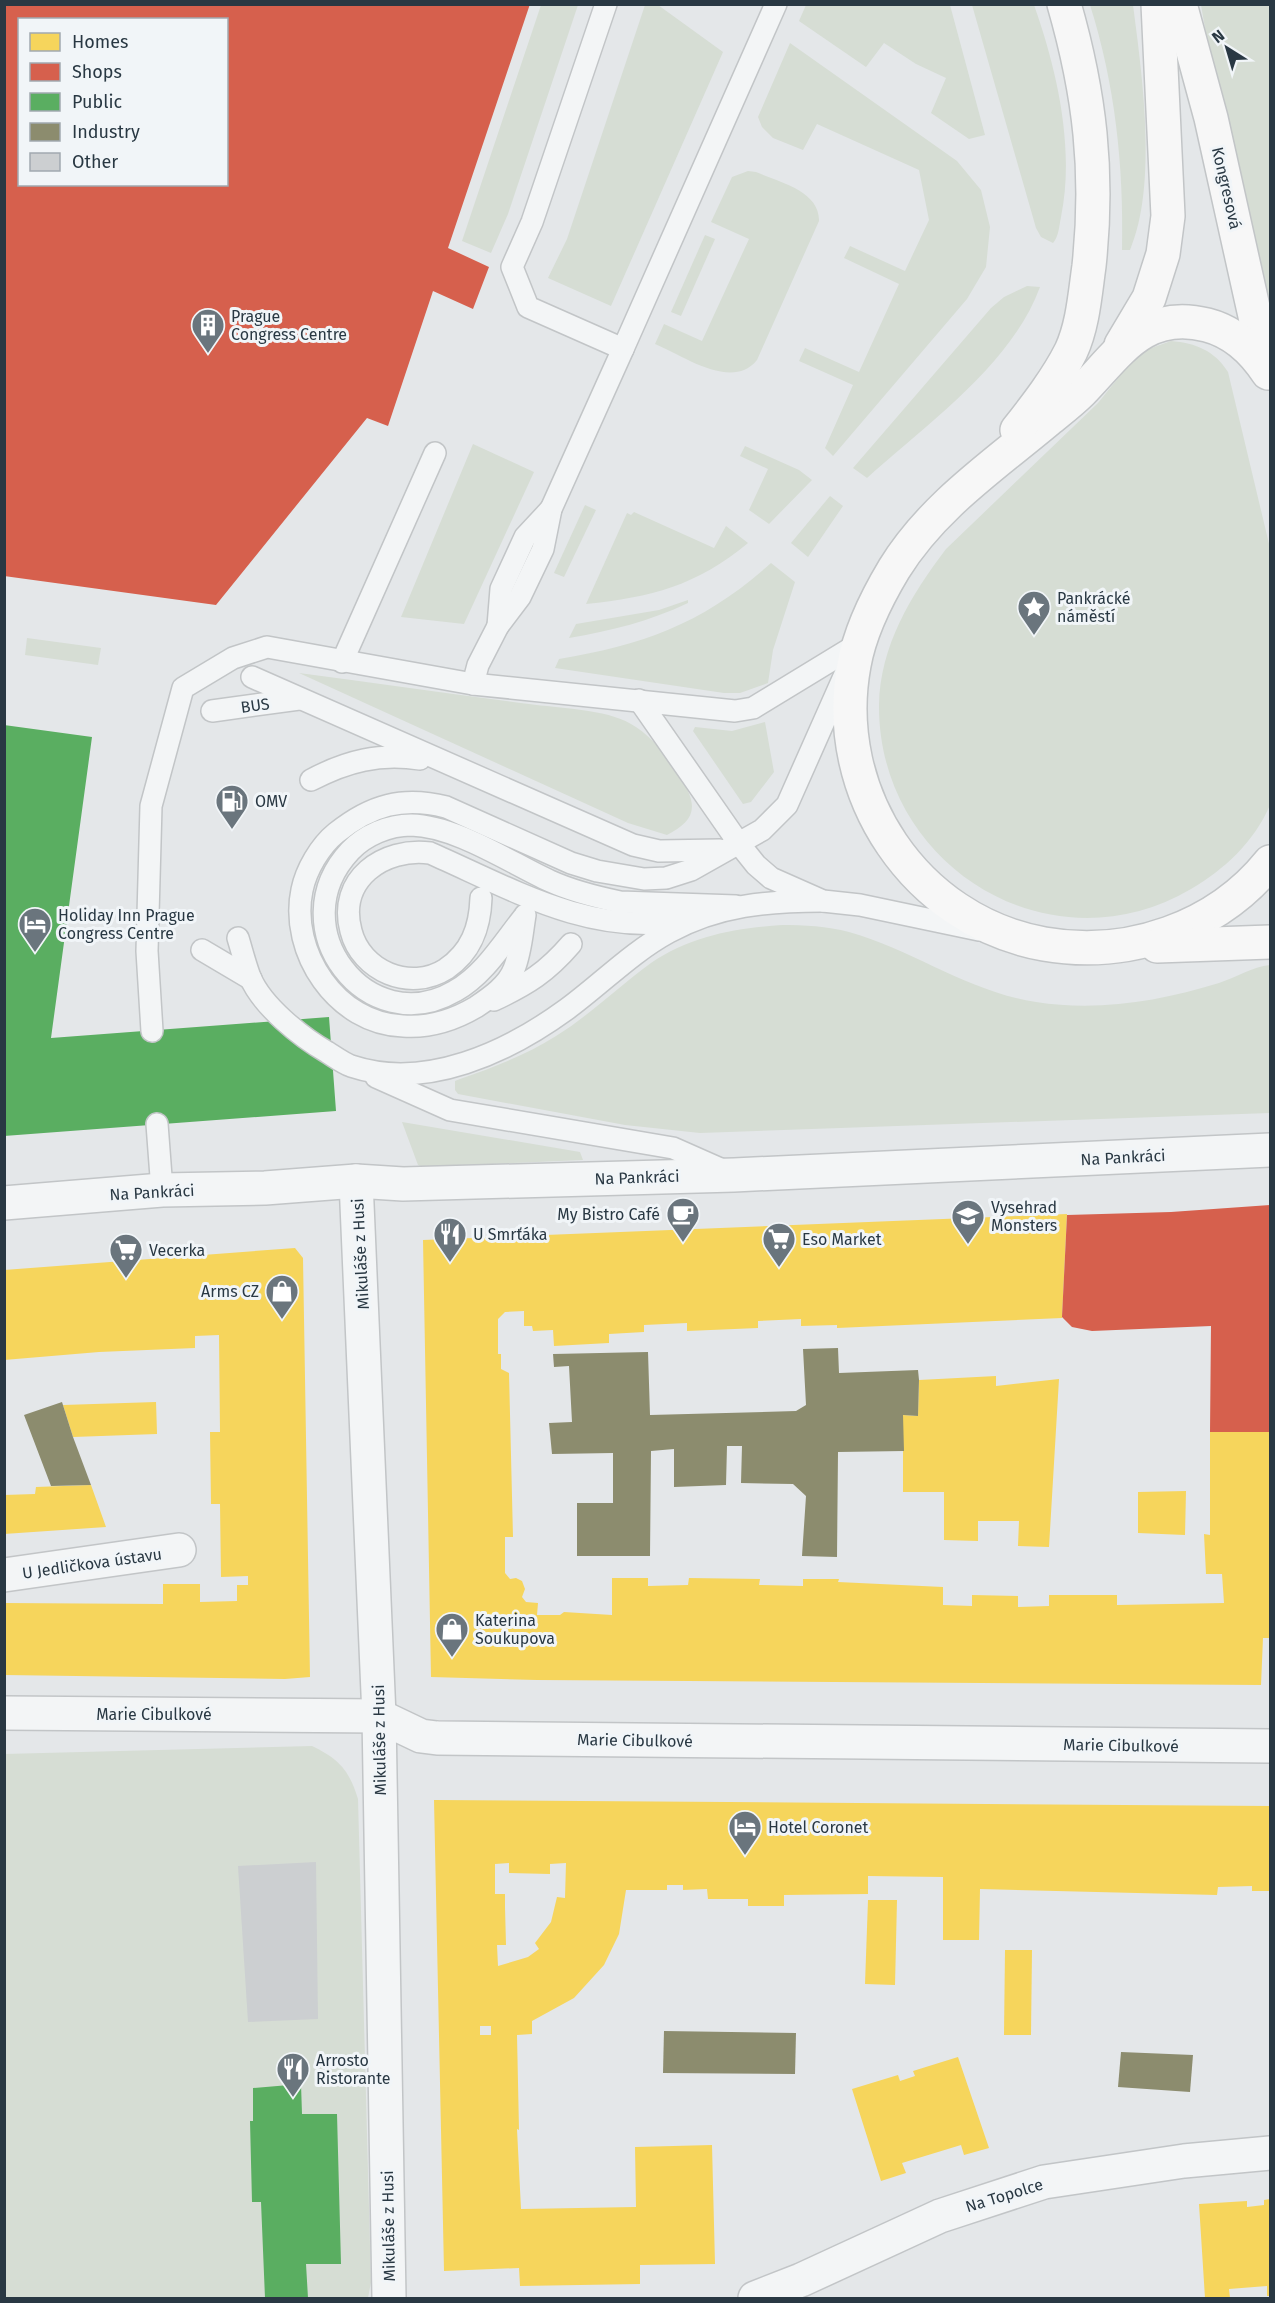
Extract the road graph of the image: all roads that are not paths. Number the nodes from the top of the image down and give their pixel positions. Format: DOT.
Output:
graph roads {
  1 [pos="606,4"];
  2 [pos="776,4"];
  3 [pos="1064,4"];
  4 [pos="1158,4"];
  5 [pos="1180,4"];
  6 [pos="622,349"];
  7 [pos="1118,351"];
  8 [pos="1269,379"];
  9 [pos="435,453"];
  10 [pos="977,476"];
  11 [pos="858,644"];
  12 [pos="342,662"];
  13 [pos="252,677"];
  14 [pos="473,684"];
  15 [pos="298,699"];
  16 [pos="639,700"];
  17 [pos="212,711"];
  18 [pos="439,761"];
  19 [pos="311,780"];
  20 [pos="740,845"];
  21 [pos="1270,862"];
  22 [pos="481,898"];
  23 [pos="823,901"];
  24 [pos="736,906"];
  25 [pos="698,918"];
  26 [pos="238,938"];
  27 [pos="1015,938"];
  28 [pos="1270,942"];
  29 [pos="571,944"];
  30 [pos="1119,947"];
  31 [pos="202,950"];
  32 [pos="251,979"];
  33 [pos="456,1019"];
  34 [pos="152,1031"];
  35 [pos="350,1066"];
  36 [pos="157,1124"];
  37 [pos="1270,1150"];
  38 [pos="734,1175"];
  39 [pos="356,1181"];
  40 [pos="162,1190"];
  41 [pos="4,1203"];
  42 [pos="179,1550"];
  43 [pos="4,1575"];
  44 [pos="4,1713"];
  45 [pos="379,1716"];
  46 [pos="1270,1746"];
  47 [pos="1270,2153"];
  48 [pos="389,2298"];
  49 [pos="754,2298"];
  1 -- 6 [label="lane"];
  2 -- 6 [label="lane"];
  3 -- 10 [label="street"];
  4 -- 7 [label="street"];
  5 -- 8 [label="street, Kongresová"];
  6 -- 14 [label="lane"];
  7 -- 8 [label="street"];
  7 -- 10 [label="street"];
  9 -- 12 [label="lane"];
  10 -- 11 [label="street"];
  11 -- 16 [label="lane"];
  11 -- 20 [label="lane"];
  11 -- 27 [label="street"];
  12 -- 14 [label="lane"];
  12 -- 34 [label="lane"];
  13 -- 15 [label="lane"];
  14 -- 16 [label="lane"];
  15 -- 17 [label="lane, BUS"];
  15 -- 18 [label="lane"];
  16 -- 20 [label="lane"];
  18 -- 19 [label="lane"];
  18 -- 20 [label="lane"];
  20 -- 23 [label="lane"];
  20 -- 33 [label="lane"];
  21 -- 30 [label="street"];
  22 -- 25 [label="lane"];
  23 -- 24 [label="lane"];
  23 -- 27 [label="lane"];
  24 -- 25 [label="lane"];
  24 -- 33 [label="lane"];
  25 -- 35 [label="lane"];
  26 -- 32 [label="lane"];
  27 -- 30 [label="street"];
  28 -- 30 [label="street"];
  29 -- 33 [label="lane"];
  31 -- 32 [label="lane"];
  32 -- 35 [label="lane"];
  35 -- 38 [label="lane"];
  36 -- 40 [label="lane"];
  37 -- 38 [label="street, Na Pankráci"];
  38 -- 39 [label="street, Na Pankráci"];
  39 -- 40 [label="street, Na Pankráci"];
  39 -- 45 [label="street, Mikuláše z Husi"];
  40 -- 41 [label="street, Na Pankráci"];
  42 -- 43 [label="street, U Jedličkova ústavu"];
  44 -- 45 [label="street, Marie Cibulkové"];
  45 -- 46 [label="street, Marie Cibulkové"];
  45 -- 48 [label="street, Mikuláše z Husi"];
  47 -- 49 [label="street, Na Topolce"];
}
